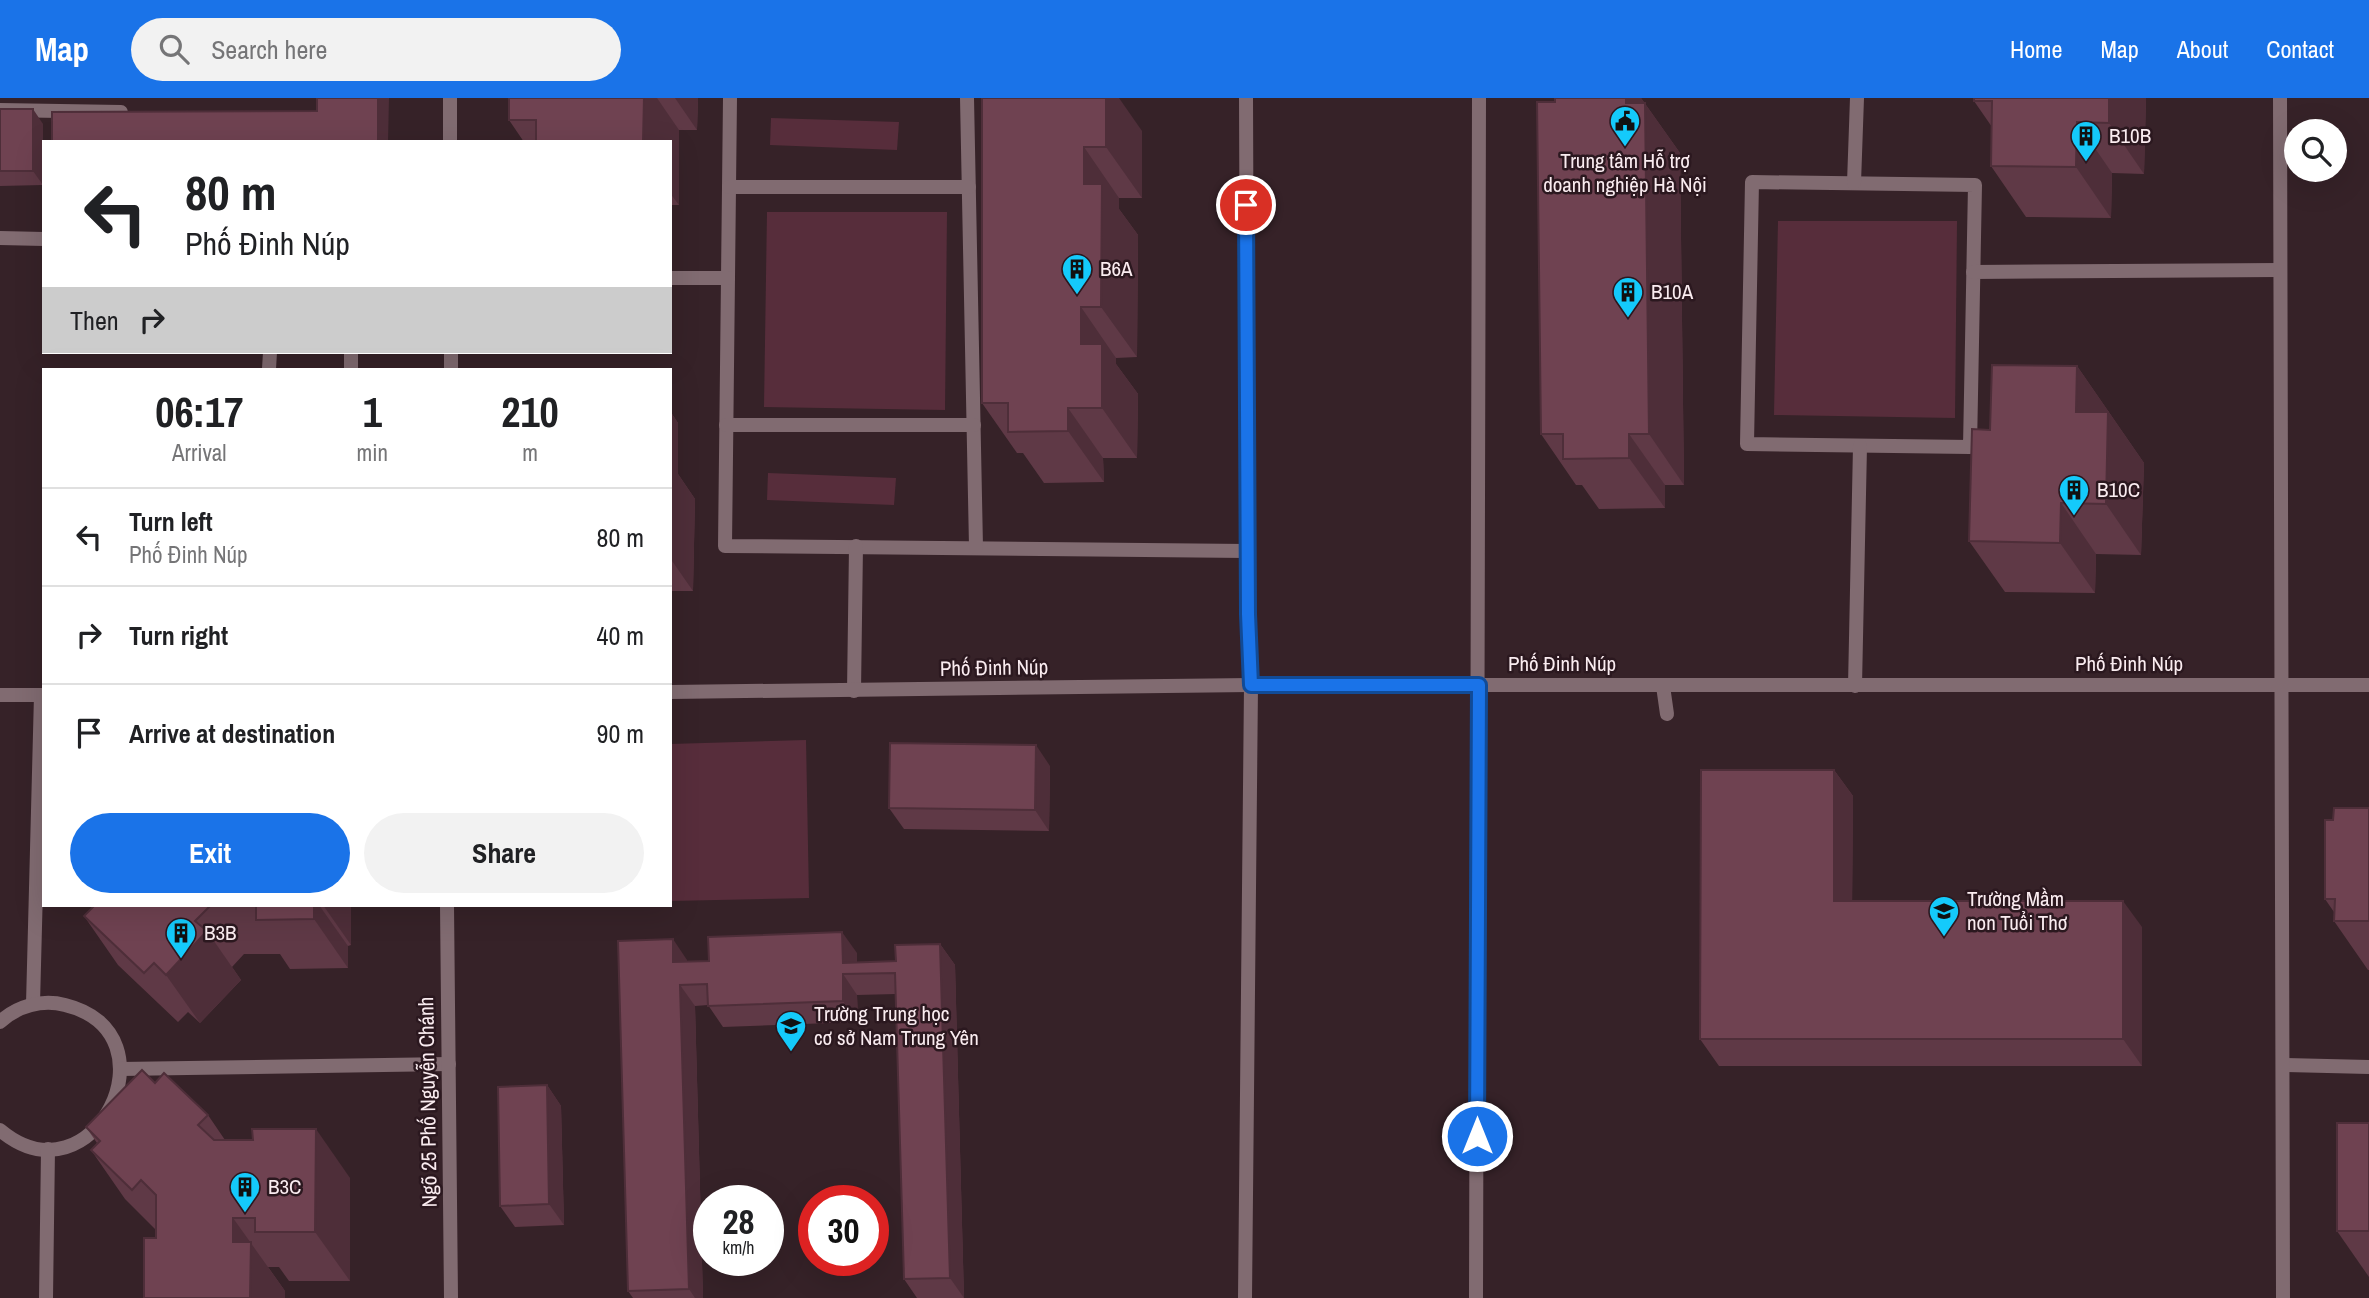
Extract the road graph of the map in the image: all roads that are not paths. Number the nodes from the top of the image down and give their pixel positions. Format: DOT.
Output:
graph roads {
  1 [pos="450,98"];
  2 [pos="730,98"];
  3 [pos="967,98"];
  4 [pos="1246,98"];
  5 [pos="1479,98"];
  6 [pos="1857,98"];
  7 [pos="2280,98"];
  8 [pos="0,110"];
  9 [pos="133,112"];
  10 [pos="450,140"];
  11 [pos="1854,184"];
  12 [pos="729,187"];
  13 [pos="969,187"];
  14 [pos="0,238"];
  15 [pos="42,239"];
  16 [pos="2280,270"];
  17 [pos="1973,272"];
  18 [pos="672,278"];
  19 [pos="728,278"];
  20 [pos="726,425"];
  21 [pos="974,425"];
  22 [pos="1860,446"];
  23 [pos="856,546"];
  24 [pos="976,547"];
  25 [pos="1247,551"];
  26 [pos="1251,685"];
  27 [pos="1479,685"];
  28 [pos="2279,685"];
  29 [pos="2369,685"];
  30 [pos="1664,686"];
  31 [pos="1855,686"];
  32 [pos="854,691"];
  33 [pos="672,692"];
  34 [pos="0,695"];
  35 [pos="42,695"];
  36 [pos="1667,714"];
  37 [pos="447,907"];
  38 [pos="33,1004"];
  39 [pos="0,1022"];
  40 [pos="449,1065"];
  41 [pos="2283,1065"];
  42 [pos="2369,1067"];
  43 [pos="120,1069"];
  44 [pos="0,1130"];
  45 [pos="48,1149"];
  46 [pos="46,1298"];
  47 [pos="451,1298"];
  48 [pos="1245,1298"];
  49 [pos="1476,1298"];
  50 [pos="2283,1298"];
  1 -- 10 [label="street"];
  2 -- 12 [label="street"];
  3 -- 13 [label="street"];
  4 -- 25 [label="street"];
  5 -- 27 [label="street"];
  6 -- 11 [label="street"];
  7 -- 16 [label="street"];
  8 -- 9 [label="street"];
  11 -- 17 [label="street"];
  11 -- 22 [label="street"];
  12 -- 13 [label="street"];
  12 -- 19 [label="street"];
  13 -- 21 [label="street"];
  14 -- 15 [label="street"];
  16 -- 17 [label="street"];
  16 -- 28 [label="street"];
  17 -- 22 [label="street"];
  18 -- 19 [label="street"];
  19 -- 20 [label="street"];
  20 -- 21 [label="street"];
  20 -- 23 [label="street"];
  21 -- 24 [label="street"];
  22 -- 31 [label="street"];
  23 -- 24 [label="street"];
  23 -- 32 [label="street"];
  24 -- 25 [label="street"];
  25 -- 26 [label="street"];
  26 -- 27 [label="street, Phố Đinh Núp"];
  26 -- 32 [label="street, Phố Đinh Núp"];
  26 -- 48 [label="street"];
  27 -- 30 [label="street, Phố Đinh Núp"];
  27 -- 49 [label="street"];
  28 -- 29 [label="street, Phố Đinh Núp"];
  28 -- 31 [label="street, Phố Đinh Núp"];
  28 -- 41 [label="street"];
  30 -- 31 [label="street, Phố Đinh Núp"];
  30 -- 36 [label="street"];
  32 -- 33 [label="street, Phố Đinh Núp"];
  34 -- 35 [label="street"];
  35 -- 38 [label="street"];
  37 -- 40 [label="street, Ngõ 25 Phố Nguyễn Chánh"];
  38 -- 39 [label="street"];
  38 -- 43 [label="street"];
  40 -- 43 [label="street"];
  40 -- 47 [label="street, Ngõ 25 Phố Nguyễn Chánh"];
  41 -- 42 [label="street"];
  41 -- 50 [label="street"];
  43 -- 45 [label="street"];
  44 -- 45 [label="street"];
  45 -- 46 [label="street"];
}
